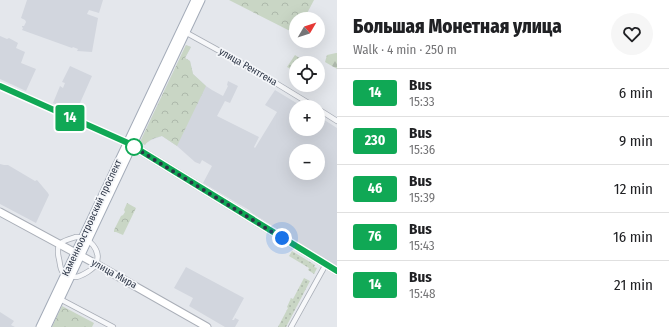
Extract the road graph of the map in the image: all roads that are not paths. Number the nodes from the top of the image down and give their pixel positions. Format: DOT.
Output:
graph roads {
  1 [pos="195,0"];
  2 [pos="201,0"];
  3 [pos="184,31"];
  4 [pos="0,86"];
  5 [pos="304,100"];
  6 [pos="325,113"];
  7 [pos="337,121"];
  8 [pos="130,145"];
  9 [pos="0,212"];
  10 [pos="85,239"];
  11 [pos="59,244"];
  12 [pos="78,254"];
  13 [pos="96,264"];
  14 [pos="326,264"];
  15 [pos="337,271"];
  16 [pos="68,275"];
  17 [pos="60,299"];
  18 [pos="40,327"];
  19 [pos="47,327"];
  20 [pos="113,327"];
  21 [pos="207,327"];
  22 [pos="291,327"];
  1 -- 3 [label="street, Каменноостровский проспект"];
  2 -- 3 [label="street, Каменноостровский проспект"];
  3 -- 5 [label="street, улица Рентгена"];
  3 -- 8 [label="street, Каменноостровский проспект"];
  4 -- 8 [label="street"];
  6 -- 7 [label="street"];
  8 -- 10 [label="street, Каменноостровский проспект"];
  8 -- 14 [label="street"];
  9 -- 11 [label="street, улица Мира"];
  10 -- 11 [label="street"];
  10 -- 12 [label="street, Каменноостровский проспект"];
  10 -- 13 [label="street"];
  11 -- 12 [label="street, улица Мира"];
  11 -- 16 [label="street"];
  12 -- 13 [label="street, улица Мира"];
  12 -- 16 [label="street, Каменноостровский проспект"];
  13 -- 16 [label="street"];
  13 -- 21 [label="street, улица Мира"];
  14 -- 15 [label="street"];
  14 -- 22 [label="street"];
  16 -- 17 [label="street, Каменноостровский проспект"];
  16 -- 18 [label="street, Каменноостровский проспект"];
  17 -- 19 [label="street, Каменноостровский проспект"];
  17 -- 20 [label="street"];
}
